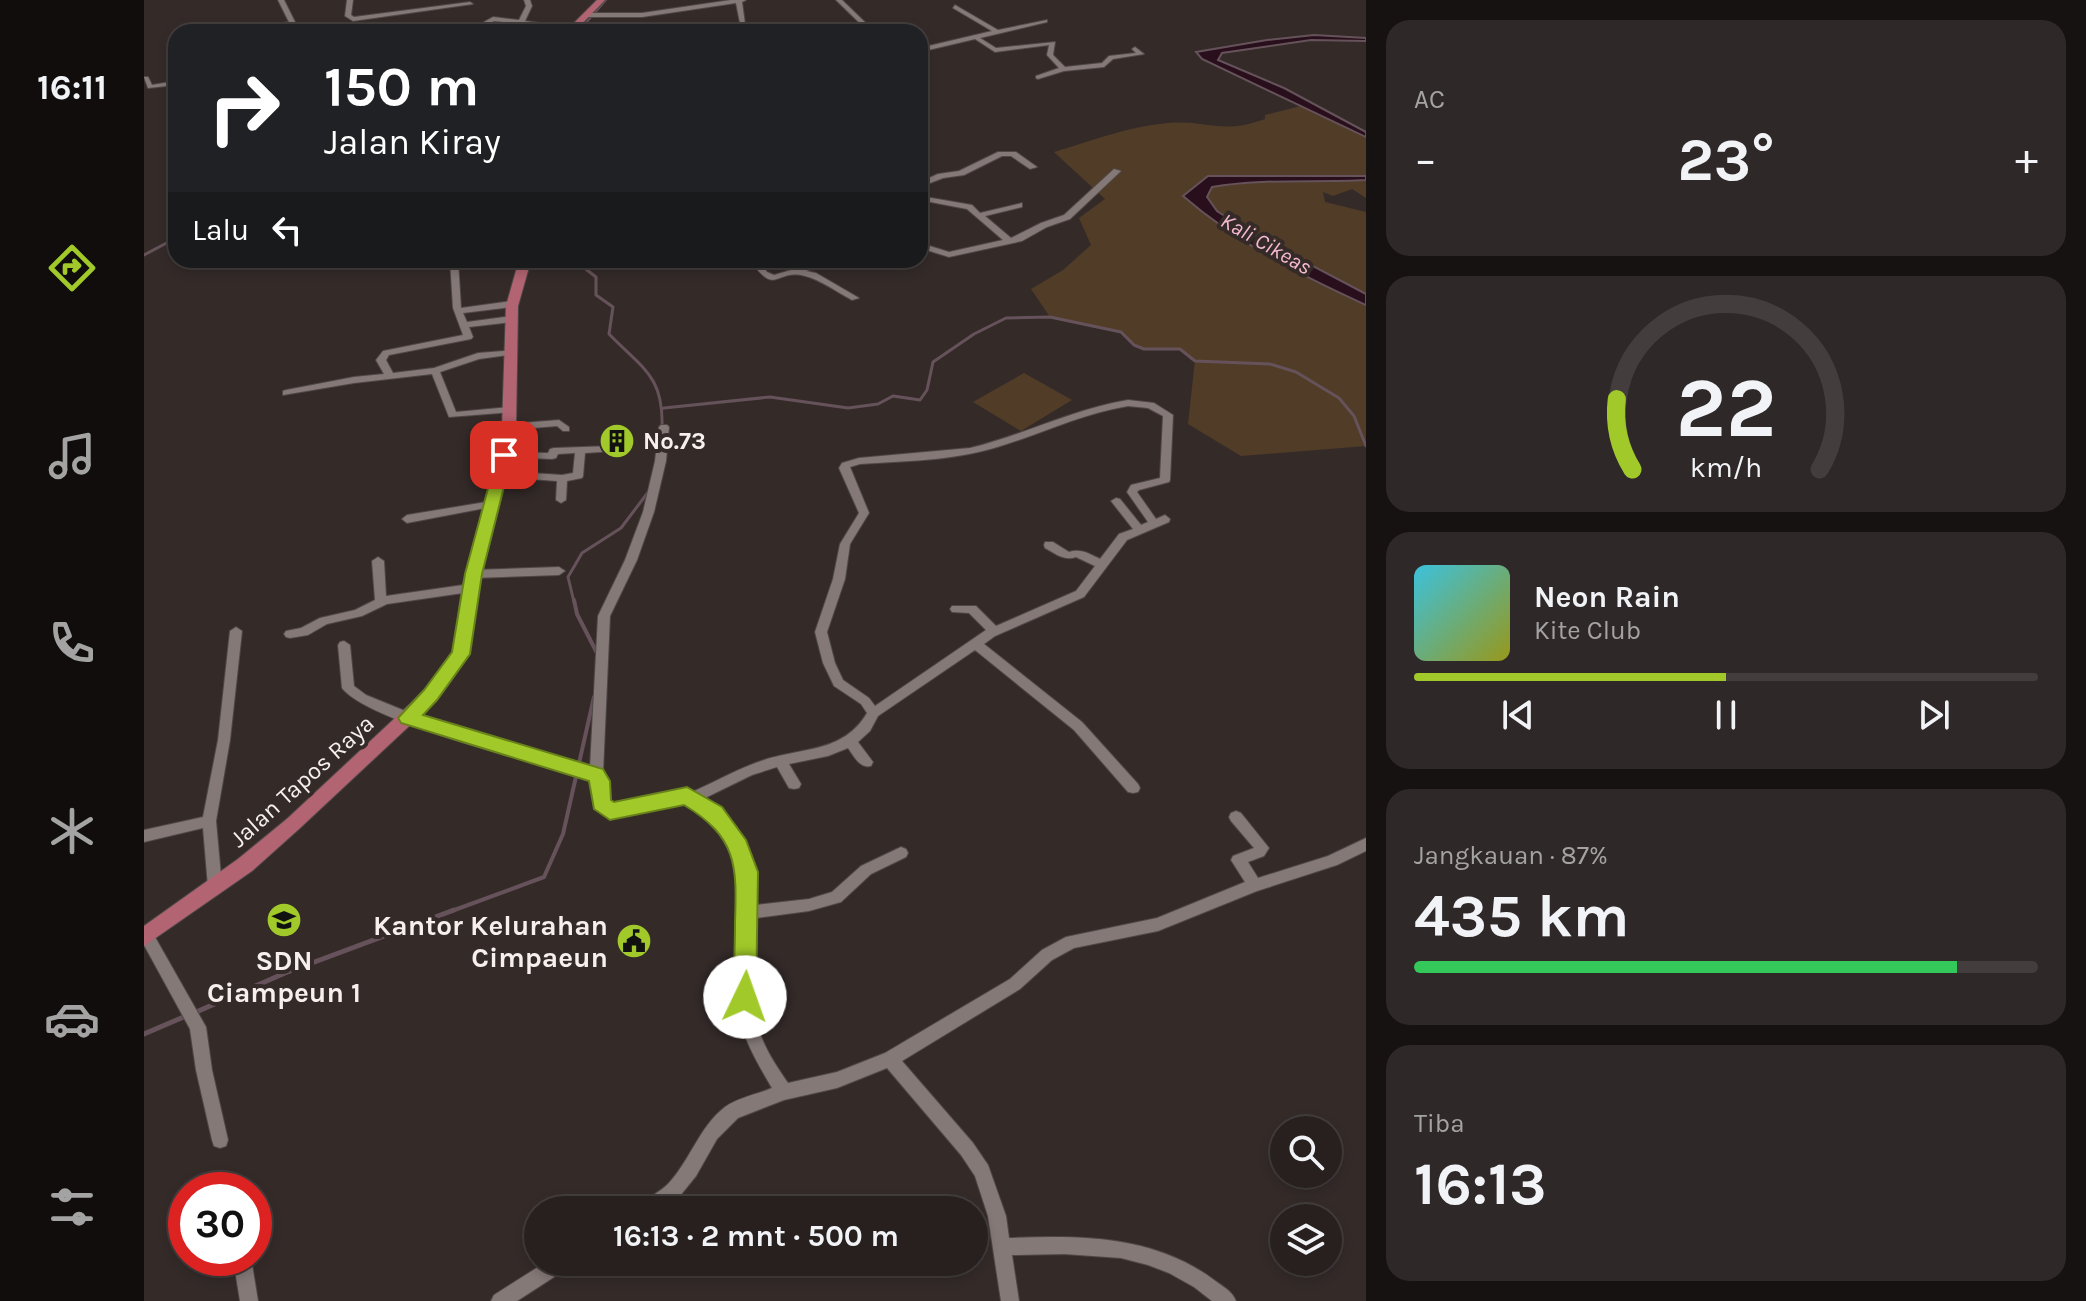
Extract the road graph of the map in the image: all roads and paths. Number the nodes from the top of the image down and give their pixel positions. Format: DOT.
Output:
graph roads {
  1 [pos="281,0"];
  2 [pos="350,0"];
  3 [pos="527,0"];
  4 [pos="601,0"];
  5 [pos="642,0"];
  6 [pos="741,0"];
  7 [pos="839,0"];
  8 [pos="673,1"];
  9 [pos="469,2"];
  10 [pos="955,7"];
  11 [pos="676,11"];
  12 [pos="642,15"];
  13 [pos="591,16"];
  14 [pos="488,20"];
  15 [pos="522,21"];
  16 [pos="1045,21"];
  17 [pos="291,23"];
  18 [pos="743,23"];
  19 [pos="285,24"];
  20 [pos="483,24"];
  21 [pos="538,24"];
  22 [pos="580,24"];
  23 [pos="864,24"];
  24 [pos="997,32"];
  25 [pos="978,39"];
  26 [pos="928,48"];
  27 [pos="1135,49"];
  28 [pos="1063,69"];
  29 [pos="1038,77"];
  30 [pos="146,78"];
  31 [pos="168,84"];
  32 [pos="1033,167"];
  33 [pos="1117,171"];
  34 [pos="928,182"];
  35 [pos="928,199"];
  36 [pos="1019,205"];
  37 [pos="981,215"];
  38 [pos="1009,241"];
  39 [pos="928,248"];
  40 [pos="455,268"];
  41 [pos="523,268"];
  42 [pos="761,268"];
  43 [pos="806,268"];
  44 [pos="796,271"];
  45 [pos="855,298"];
  46 [pos="458,311"];
  47 [pos="512,311"];
  48 [pos="465,325"];
  49 [pos="512,352"];
  50 [pos="435,371"];
  51 [pos="390,376"];
  52 [pos="286,393"];
  53 [pos="510,418"];
  54 [pos="664,427"];
  55 [pos="566,429"];
  56 [pos="611,449"];
  57 [pos="580,452"];
  58 [pos="504,455"];
  59 [pos="500,474"];
  60 [pos="562,478"];
  61 [pos="561,500"];
  62 [pos="1116,501"];
  63 [pos="492,504"];
  64 [pos="407,519"];
  65 [pos="1138,528"];
  66 [pos="1049,545"];
  67 [pos="378,561"];
  68 [pos="1102,564"];
  69 [pos="559,571"];
  70 [pos="472,581"];
  71 [pos="381,602"];
  72 [pos="956,609"];
  73 [pos="236,631"];
  74 [pos="994,631"];
  75 [pos="290,634"];
  76 [pos="974,643"];
  77 [pos="344,645"];
  78 [pos="874,713"];
  79 [pos="407,718"];
  80 [pos="851,742"];
  81 [pos="780,761"];
  82 [pos="866,762"];
  83 [pos="593,773"];
  84 [pos="794,784"];
  85 [pos="1133,788"];
  86 [pos="692,798"];
  87 [pos="1236,817"];
  88 [pos="209,821"];
  89 [pos="144,836"];
  90 [pos="1366,844"];
  91 [pos="901,853"];
  92 [pos="1255,885"];
  93 [pos="215,887"];
  94 [pos="749,912"];
  95 [pos="145,936"];
  96 [pos="890,1059"];
  97 [pos="784,1092"];
  98 [pos="220,1140"];
  99 [pos="667,1196"];
  100 [pos="1002,1247"];
  101 [pos="245,1276"];
  102 [pos="540,1276"];
  103 [pos="249,1301"];
  104 [pos="500,1301"];
  105 [pos="1010,1301"];
  106 [pos="1227,1301"];
  1 -- 17 [label="street"];
  2 -- 9 [label="street"];
  3 -- 15 [label="street"];
  4 -- 13 [label="main road"];
  5 -- 12 [label="street"];
  6 -- 11 [label="street"];
  6 -- 18 [label="street"];
  7 -- 23 [label="street"];
  8 -- 11 [label="street"];
  9 -- 14 [label="street"];
  10 -- 24 [label="street"];
  11 -- 12 [label="street"];
  12 -- 13 [label="street"];
  13 -- 22 [label="main road"];
  14 -- 15 [label="street"];
  14 -- 20 [label="street"];
  15 -- 21 [label="street"];
  16 -- 24 [label="street"];
  17 -- 19 [label="street"];
  24 -- 25 [label="street"];
  25 -- 26 [label="street"];
  25 -- 28 [label="street"];
  27 -- 28 [label="street"];
  28 -- 29 [label="street"];
  30 -- 31 [label="street"];
  32 -- 34 [label="street"];
  33 -- 38 [label="street"];
  35 -- 37 [label="street"];
  36 -- 37 [label="street"];
  37 -- 38 [label="street"];
  38 -- 39 [label="street"];
  40 -- 46 [label="street"];
  41 -- 47 [label="main road, Jalan Tapos Raya"];
  42 -- 44 [label="street"];
  43 -- 44 [label="street"];
  44 -- 45 [label="street"];
  46 -- 47 [label="street"];
  46 -- 48 [label="street"];
  47 -- 48 [label="street"];
  47 -- 49 [label="main road, Jalan Tapos Raya"];
  48 -- 51 [label="street"];
  49 -- 50 [label="street"];
  49 -- 53 [label="main road, Jalan Tapos Raya"];
  50 -- 51 [label="street"];
  50 -- 53 [label="street"];
  51 -- 52 [label="street"];
  53 -- 55 [label="street"];
  53 -- 58 [label="main road, Jalan Tapos Raya"];
  54 -- 83 [label="street"];
  56 -- 57 [label="street"];
  57 -- 58 [label="street"];
  57 -- 60 [label="street"];
  58 -- 59 [label="main road, Jalan Tapos Raya"];
  59 -- 60 [label="street"];
  59 -- 63 [label="main road, Jalan Tapos Raya"];
  60 -- 61 [label="street"];
  62 -- 65 [label="street"];
  63 -- 64 [label="street"];
  63 -- 70 [label="main road, Jalan Tapos Raya"];
  65 -- 68 [label="street"];
  65 -- 78 [label="street"];
  66 -- 68 [label="street"];
  67 -- 71 [label="street"];
  68 -- 74 [label="street"];
  69 -- 70 [label="street"];
  70 -- 71 [label="street"];
  70 -- 79 [label="main road, Jalan Tapos Raya"];
  71 -- 75 [label="street"];
  72 -- 74 [label="street"];
  73 -- 88 [label="street"];
  74 -- 76 [label="street"];
  76 -- 78 [label="street"];
  76 -- 85 [label="street"];
  77 -- 79 [label="street"];
  78 -- 80 [label="street"];
  79 -- 83 [label="street"];
  79 -- 93 [label="main road, Jalan Tapos Raya"];
  80 -- 81 [label="street"];
  80 -- 82 [label="street"];
  81 -- 84 [label="street"];
  81 -- 86 [label="street"];
  83 -- 86 [label="street"];
  86 -- 94 [label="street"];
  87 -- 92 [label="street"];
  88 -- 89 [label="street"];
  88 -- 93 [label="street"];
  90 -- 92 [label="street"];
  91 -- 94 [label="street"];
  92 -- 96 [label="street"];
  93 -- 95 [label="main road, Jalan Tapos Raya"];
  94 -- 97 [label="street"];
  95 -- 98 [label="street"];
  96 -- 97 [label="street"];
  96 -- 100 [label="street"];
  97 -- 99 [label="street"];
  100 -- 105 [label="street"];
  100 -- 106 [label="street"];
  101 -- 103 [label="street"];
  102 -- 104 [label="street"];
}
